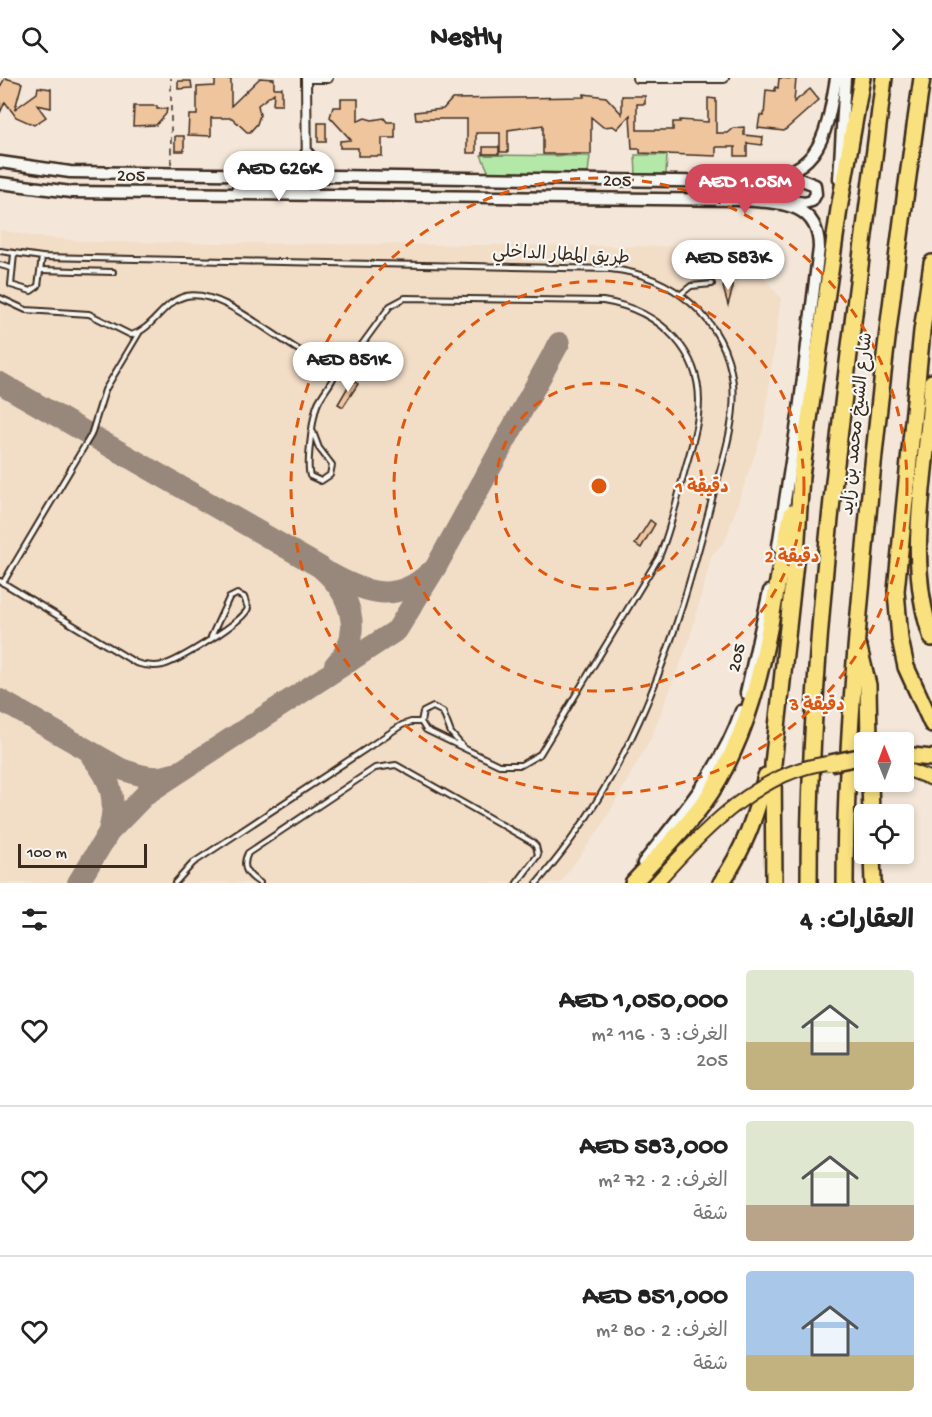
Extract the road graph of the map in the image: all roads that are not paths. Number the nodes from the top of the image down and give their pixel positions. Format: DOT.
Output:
graph roads {
  1 [pos="306,78"];
  2 [pos="328,78"];
  3 [pos="637,78"];
  4 [pos="724,78"];
  5 [pos="836,78"];
  6 [pos="845,78"];
  7 [pos="862,78"];
  8 [pos="884,78"];
  9 [pos="922,78"];
  10 [pos="307,153"];
  11 [pos="0,162"];
  12 [pos="285,177"];
  13 [pos="307,177"];
  14 [pos="326,177"];
  15 [pos="742,182"];
  16 [pos="0,183"];
  17 [pos="217,194"];
  18 [pos="741,200"];
  19 [pos="839,209"];
  20 [pos="0,251"];
  21 [pos="14,254"];
  22 [pos="42,257"];
  23 [pos="932,263"];
  24 [pos="0,265"];
  25 [pos="11,268"];
  26 [pos="40,270"];
  27 [pos="113,272"];
  28 [pos="712,284"];
  29 [pos="681,294"];
  30 [pos="0,298"];
  31 [pos="139,333"];
  32 [pos="337,365"];
  33 [pos="932,382"];
  34 [pos="314,432"];
  35 [pos="801,476"];
  36 [pos="2,582"];
  37 [pos="930,634"];
  38 [pos="211,637"];
  39 [pos="856,643"];
  40 [pos="421,722"];
  41 [pos="932,724"];
  42 [pos="869,732"];
  43 [pos="775,735"];
  44 [pos="463,747"];
  45 [pos="914,756"];
  46 [pos="854,758"];
  47 [pos="932,758"];
  48 [pos="830,763"];
  49 [pos="854,763"];
  50 [pos="914,772"];
  51 [pos="932,779"];
  52 [pos="872,864"];
  53 [pos="175,883"];
  54 [pos="260,883"];
  55 [pos="517,883"];
  56 [pos="537,883"];
  57 [pos="631,883"];
  58 [pos="656,883"];
  59 [pos="721,883"];
  60 [pos="774,883"];
  61 [pos="809,883"];
  62 [pos="845,883"];
  63 [pos="873,883"];
  1 -- 2 [label="street"];
  1 -- 10 [label="street"];
  3 -- 4 [label="street"];
  5 -- 15 [label="street, 205"];
  6 -- 19 [label="street"];
  7 -- 19 [label="highway"];
  8 -- 61 [label="highway, شارع الشيخ محمد بن زايد"];
  9 -- 39 [label="highway, شارع الشيخ محمد بن زايد"];
  10 -- 12 [label="street"];
  10 -- 13 [label="street"];
  10 -- 14 [label="street"];
  11 -- 12 [label="street, 205"];
  12 -- 13 [label="street, 205"];
  13 -- 14 [label="street, 205"];
  13 -- 17 [label="street"];
  14 -- 15 [label="street, 205"];
  15 -- 18 [label="street"];
  16 -- 17 [label="street, 205"];
  17 -- 18 [label="street, 205"];
  18 -- 57 [label="street, 205"];
  19 -- 35 [label="highway"];
  20 -- 21 [label="lane, طريق المطار الداخلي"];
  21 -- 22 [label="lane, طريق المطار الداخلي"];
  21 -- 25 [label="lane"];
  22 -- 26 [label="lane"];
  22 -- 29 [label="lane, طريق المطار الداخلي"];
  23 -- 41 [label="highway"];
  24 -- 25 [label="lane"];
  25 -- 26 [label="lane"];
  26 -- 27 [label="lane"];
  28 -- 29 [label="lane"];
  29 -- 56 [label="lane, طريق المطار الداخلي"];
  30 -- 31 [label="lane"];
  31 -- 32 [label="lane"];
  31 -- 36 [label="lane"];
  32 -- 34 [label="lane"];
  32 -- 44 [label="lane"];
  33 -- 37 [label="highway"];
  34 -- 34 [label="lane"];
  35 -- 43 [label="highway"];
  35 -- 57 [label="highway"];
  36 -- 38 [label="lane"];
  38 -- 38 [label="lane"];
  39 -- 42 [label="highway"];
  39 -- 62 [label="highway, شارع الشيخ محمد بن زايد"];
  40 -- 44 [label="lane"];
  40 -- 44 [label="lane"];
  40 -- 53 [label="lane"];
  43 -- 59 [label="highway"];
  43 -- 60 [label="highway"];
  45 -- 47 [label="highway"];
  46 -- 48 [label="highway, bridge"];
  48 -- 49 [label="main road, bridge"];
  48 -- 58 [label="main road, bridge"];
  50 -- 51 [label="main road"];
  52 -- 63 [label="highway"];
  54 -- 55 [label="lane"];
}
